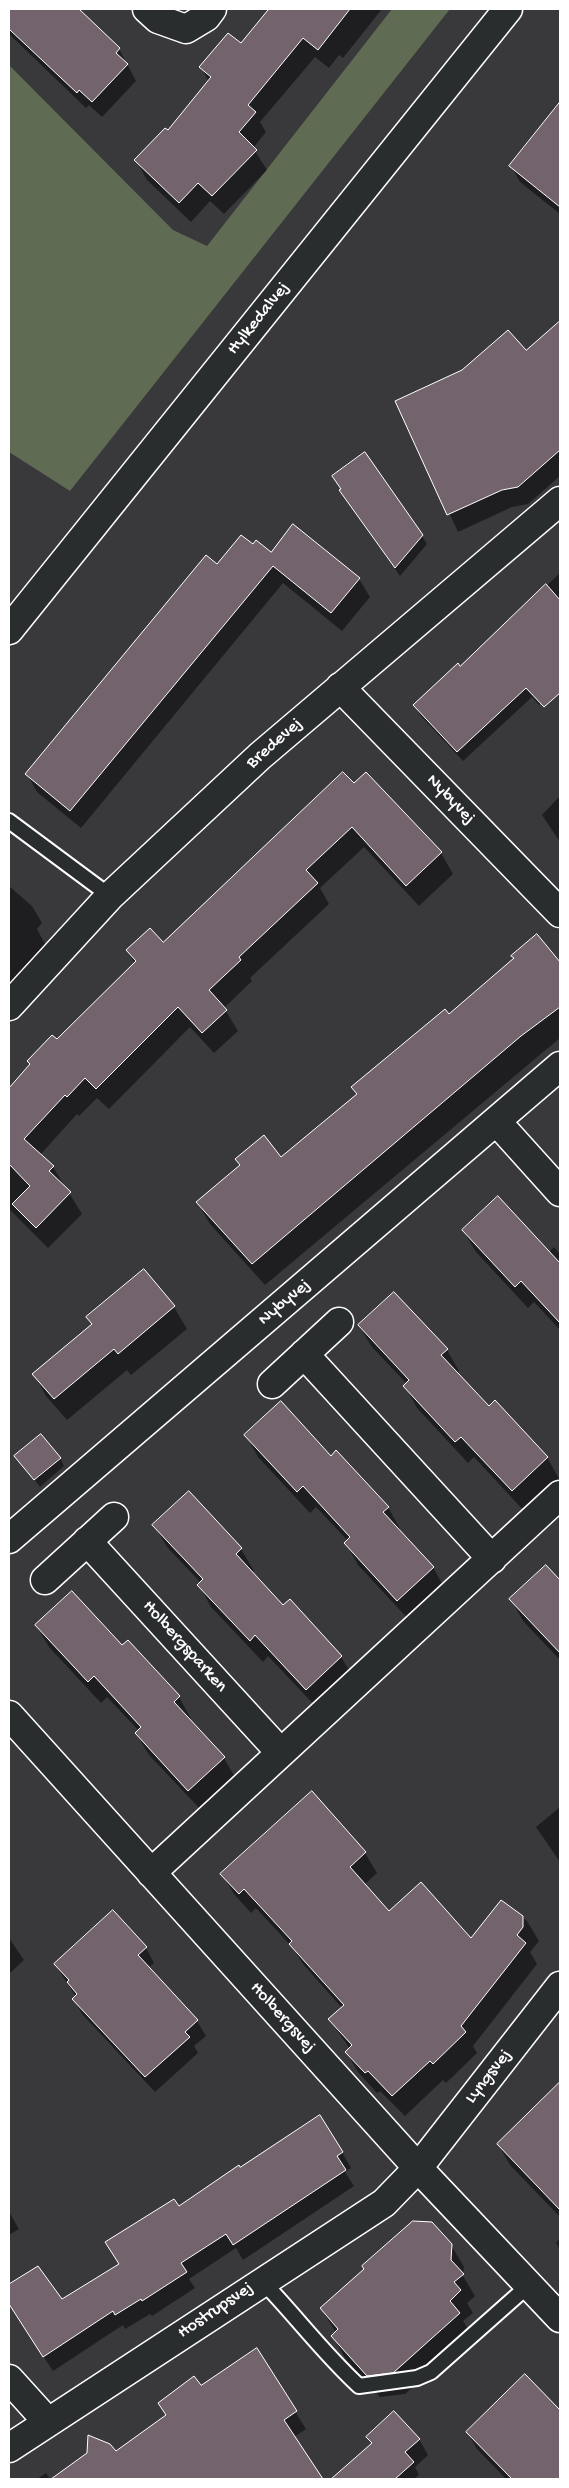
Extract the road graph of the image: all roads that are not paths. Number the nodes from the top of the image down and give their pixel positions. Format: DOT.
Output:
graph roads {
  1 [pos="147,9"];
  2 [pos="212,9"];
  3 [pos="508,9"];
  4 [pos="560,500"];
  5 [pos="9,630"];
  6 [pos="340,688"];
  7 [pos="9,821"];
  8 [pos="110,896"];
  9 [pos="560,913"];
  10 [pos="9,1006"];
  11 [pos="560,1066"];
  12 [pos="497,1122"];
  13 [pos="560,1192"];
  14 [pos="339,1322"];
  15 [pos="304,1354"];
  16 [pos="272,1384"];
  17 [pos="557,1504"];
  18 [pos="114,1516"];
  19 [pos="9,1539"];
  20 [pos="87,1541"];
  21 [pos="492,1559"];
  22 [pos="45,1580"];
  23 [pos="9,1715"];
  24 [pos="281,1754"];
  25 [pos="151,1874"];
  26 [pos="560,1986"];
  27 [pos="418,2168"];
  28 [pos="262,2281"];
  29 [pos="529,2285"];
  30 [pos="560,2318"];
  31 [pos="9,2379"];
  32 [pos="48,2421"];
  33 [pos="9,2448"];
  1 -- 2 [label="street"];
  3 -- 5 [label="street, Hylkedalvej"];
  4 -- 6 [label="street, Bredevej"];
  6 -- 8 [label="street, Bredevej"];
  6 -- 9 [label="street, Nybyvej"];
  7 -- 8 [label="lane"];
  8 -- 10 [label="street, Bredevej"];
  11 -- 12 [label="street, Nybyvej"];
  12 -- 13 [label="street"];
  12 -- 19 [label="street, Nybyvej"];
  14 -- 15 [label="street"];
  15 -- 16 [label="street"];
  15 -- 21 [label="street"];
  17 -- 21 [label="street"];
  18 -- 20 [label="street"];
  20 -- 22 [label="street"];
  20 -- 24 [label="street, Holbergsparken"];
  21 -- 24 [label="street"];
  23 -- 25 [label="street, Holbergsvej"];
  24 -- 25 [label="street"];
  25 -- 27 [label="street, Holbergsvej"];
  26 -- 27 [label="street, Lyngsvej"];
  27 -- 28 [label="street, Hostrupsvej"];
  27 -- 29 [label="street, Holbergsvej"];
  28 -- 29 [label="lane"];
  28 -- 32 [label="street, Hostrupsvej"];
  29 -- 30 [label="street, Holbergsvej"];
  31 -- 32 [label="street"];
  32 -- 33 [label="street, Hostrupsvej"];
}
